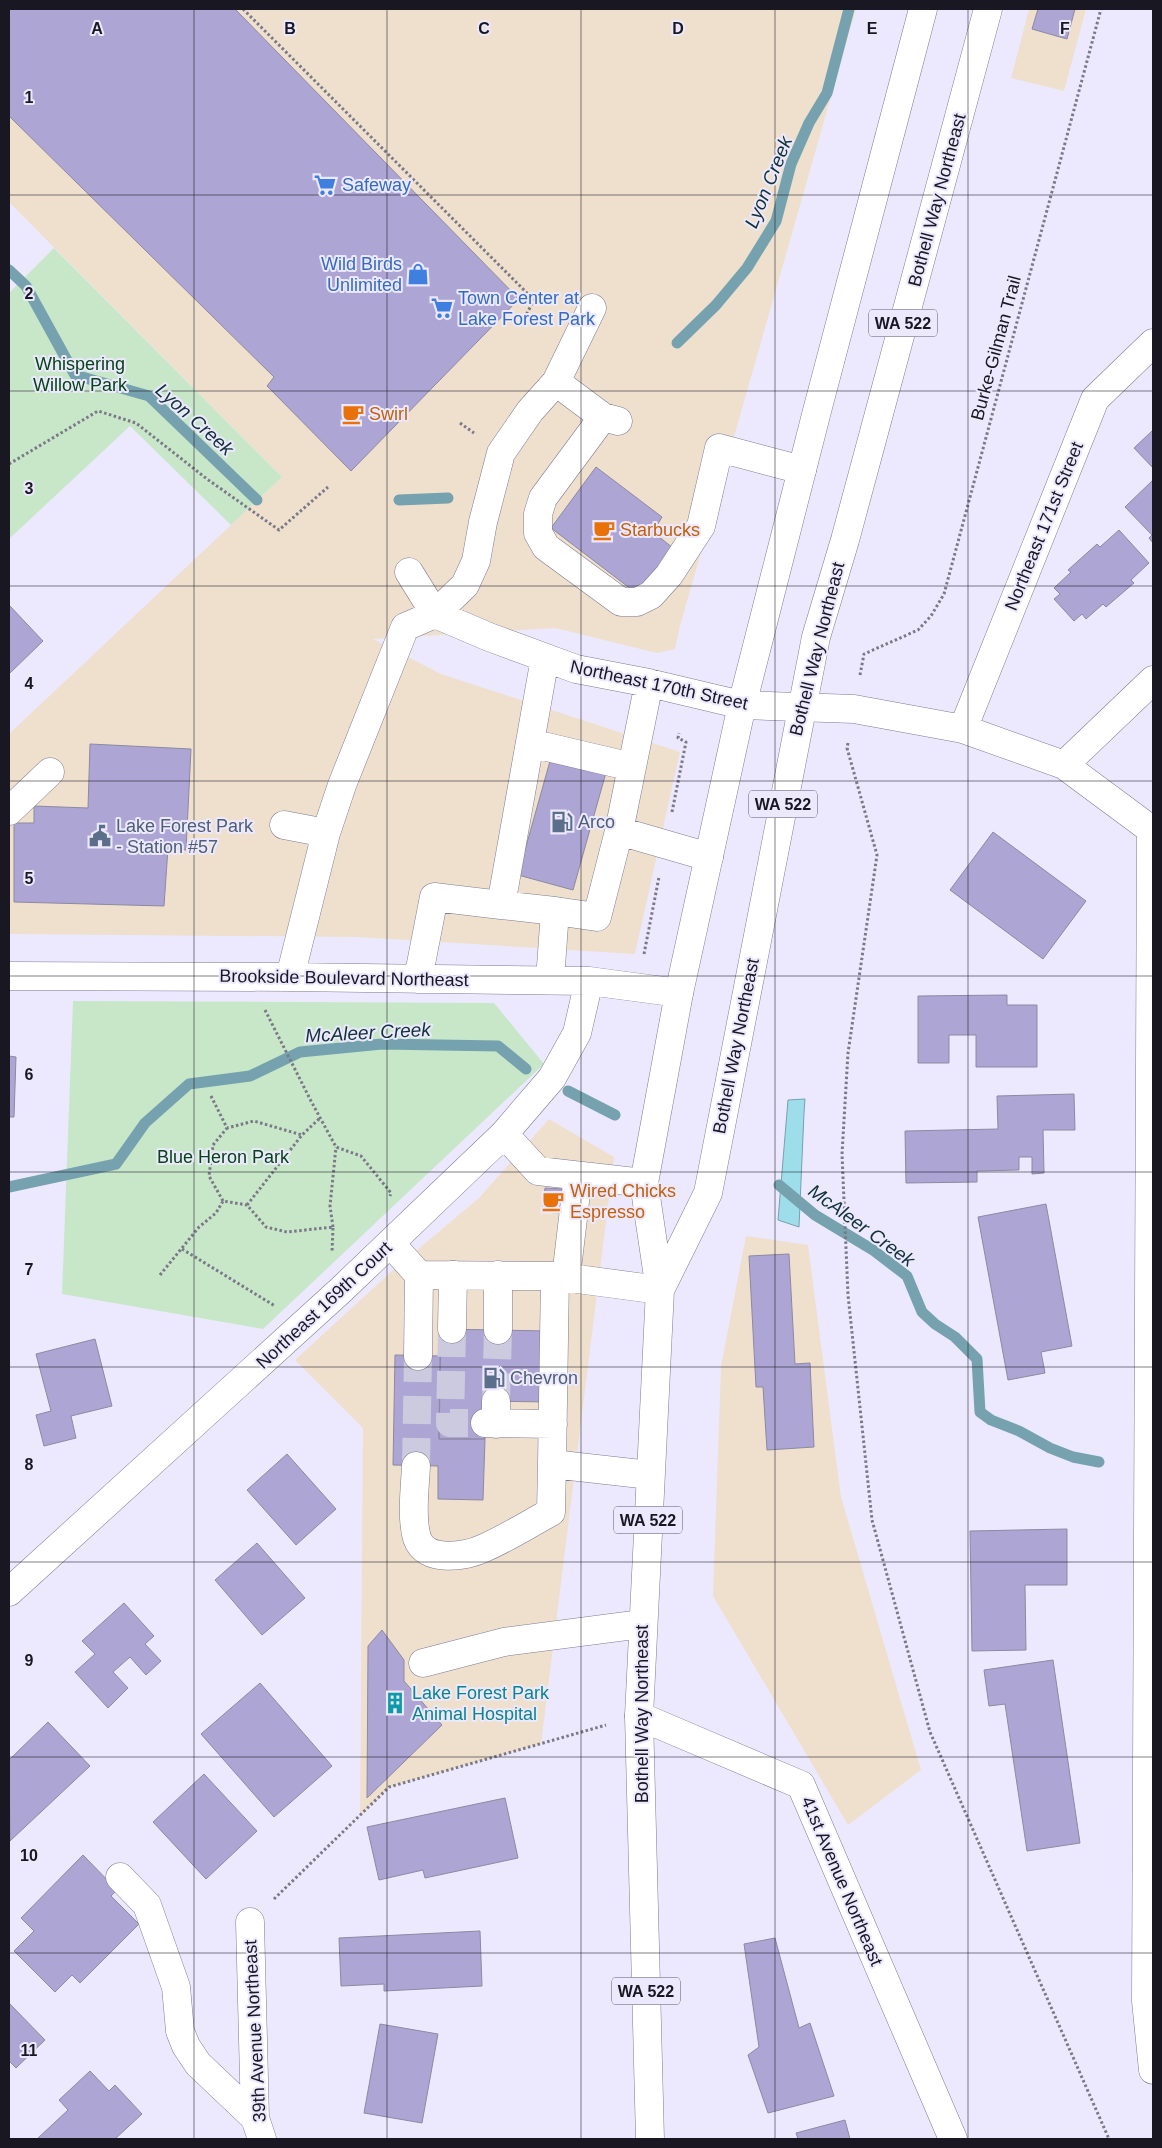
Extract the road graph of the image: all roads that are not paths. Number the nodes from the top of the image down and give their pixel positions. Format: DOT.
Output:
graph roads {
  1 [pos="923,9"];
  2 [pos="988,9"];
  3 [pos="592,308"];
  4 [pos="1153,343"];
  5 [pos="556,382"];
  6 [pos="802,470"];
  7 [pos="409,572"];
  8 [pos="436,614"];
  9 [pos="545,658"];
  10 [pos="1153,680"];
  11 [pos="650,683"];
  12 [pos="742,705"];
  13 [pos="802,707"];
  14 [pos="963,729"];
  15 [pos="530,743"];
  16 [pos="1064,765"];
  17 [pos="632,767"];
  18 [pos="50,772"];
  19 [pos="9,812"];
  20 [pos="284,825"];
  21 [pos="619,831"];
  22 [pos="1152,831"];
  23 [pos="326,833"];
  24 [pos="709,857"];
  25 [pos="501,905"];
  26 [pos="555,911"];
  27 [pos="9,976"];
  28 [pos="290,976"];
  29 [pos="418,979"];
  30 [pos="550,980"];
  31 [pos="590,981"];
  32 [pos="679,993"];
  33 [pos="504,1134"];
  34 [pos="578,1176"];
  35 [pos="644,1183"];
  36 [pos="391,1244"];
  37 [pos="419,1275"];
  38 [pos="453,1275"];
  39 [pos="498,1275"];
  40 [pos="560,1277"];
  41 [pos="660,1290"];
  42 [pos="452,1329"];
  43 [pos="498,1330"];
  44 [pos="418,1356"];
  45 [pos="493,1416"];
  46 [pos="553,1424"];
  47 [pos="552,1464"];
  48 [pos="416,1466"];
  49 [pos="650,1476"];
  50 [pos="9,1592"];
  51 [pos="642,1624"];
  52 [pos="423,1663"];
  53 [pos="639,1716"];
  54 [pos="120,1877"];
  55 [pos="250,1922"];
  56 [pos="1153,2070"];
  57 [pos="259,2129"];
  58 [pos="650,2139"];
  59 [pos="953,2139"];
  1 -- 6 [label="street, Bothell Way Northeast / WA 522"];
  2 -- 13 [label="street, Bothell Way Northeast / WA 522"];
  3 -- 5 [label="street"];
  4 -- 14 [label="street, Northeast 171st Street"];
  5 -- 6 [label="street"];
  5 -- 8 [label="street"];
  6 -- 12 [label="street, Bothell Way Northeast / WA 522"];
  7 -- 8 [label="street"];
  8 -- 9 [label="street, Northeast 170th Street"];
  8 -- 23 [label="street"];
  9 -- 11 [label="street, Northeast 170th Street"];
  9 -- 15 [label="street"];
  10 -- 16 [label="street"];
  11 -- 12 [label="street, Northeast 170th Street"];
  11 -- 17 [label="street"];
  12 -- 13 [label="street, Northeast 170th Street"];
  12 -- 24 [label="street, Bothell Way Northeast / WA 522"];
  13 -- 14 [label="street, Northeast 170th Street"];
  13 -- 41 [label="street, Bothell Way Northeast / WA 522"];
  14 -- 16 [label="street, Northeast 170th Street"];
  15 -- 17 [label="street"];
  15 -- 25 [label="street"];
  16 -- 22 [label="street, Northeast 170th Street"];
  17 -- 21 [label="street"];
  18 -- 19 [label="street"];
  20 -- 23 [label="street"];
  21 -- 24 [label="street"];
  21 -- 26 [label="street"];
  22 -- 56 [label="street"];
  23 -- 28 [label="street"];
  24 -- 32 [label="street, Bothell Way Northeast / WA 522"];
  25 -- 26 [label="street"];
  25 -- 29 [label="street"];
  26 -- 30 [label="street"];
  27 -- 28 [label="street, Brookside Boulevard Northeast"];
  28 -- 29 [label="street, Brookside Boulevard Northeast"];
  29 -- 30 [label="street, Brookside Boulevard Northeast"];
  30 -- 31 [label="street, Brookside Boulevard Northeast"];
  31 -- 32 [label="street, Brookside Boulevard Northeast"];
  31 -- 33 [label="street, Northeast 169th Court"];
  32 -- 35 [label="street, Bothell Way Northeast / WA 522"];
  33 -- 34 [label="street"];
  33 -- 36 [label="street, Northeast 169th Court"];
  34 -- 35 [label="street"];
  34 -- 40 [label="street"];
  35 -- 41 [label="street, Bothell Way Northeast / WA 522"];
  36 -- 37 [label="street"];
  36 -- 50 [label="street, Northeast 169th Court"];
  37 -- 38 [label="street"];
  37 -- 44 [label="street"];
  38 -- 39 [label="street"];
  38 -- 42 [label="street"];
  39 -- 40 [label="street"];
  39 -- 43 [label="street"];
  40 -- 41 [label="street"];
  40 -- 46 [label="street"];
  41 -- 49 [label="street, Bothell Way Northeast / WA 522"];
  45 -- 46 [label="street"];
  46 -- 47 [label="street"];
  47 -- 48 [label="street"];
  47 -- 49 [label="street"];
  49 -- 51 [label="street, Bothell Way Northeast / WA 522"];
  51 -- 52 [label="street"];
  51 -- 53 [label="street, Bothell Way Northeast / WA 522"];
  53 -- 58 [label="street, Bothell Way Northeast / WA 522"];
  53 -- 59 [label="street, 41st Avenue Northeast"];
  54 -- 57 [label="street"];
  55 -- 57 [label="street, 39th Avenue Northeast"];
}
